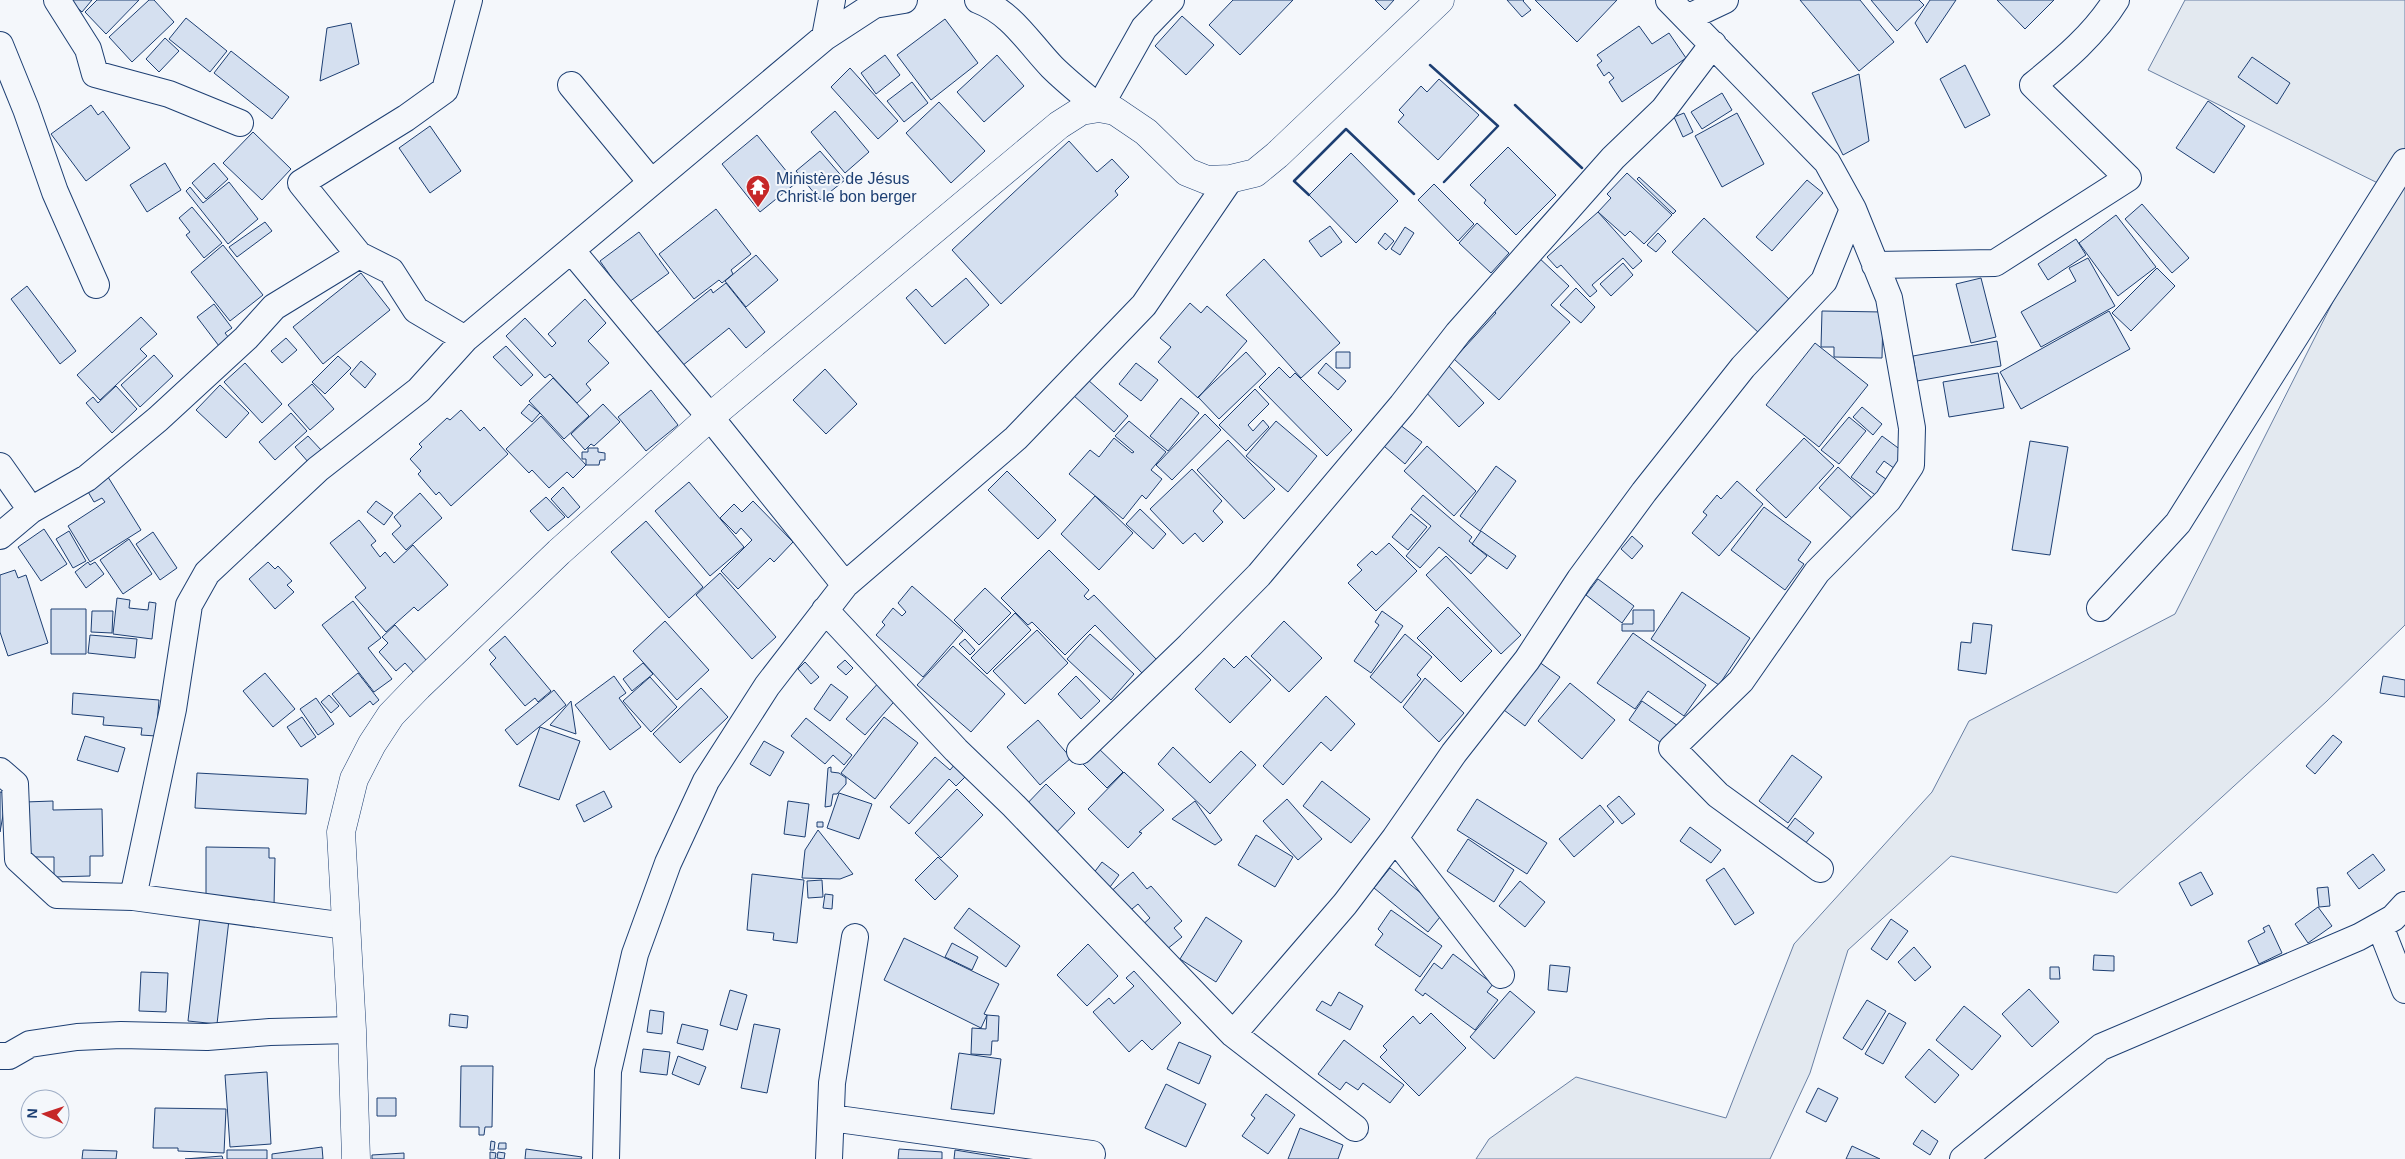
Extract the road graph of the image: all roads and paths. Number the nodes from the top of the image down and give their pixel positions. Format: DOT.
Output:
graph roads {
  1 [pos="58,0"];
  2 [pos="468,0"];
  3 [pos="832,0"];
  4 [pos="904,0"];
  5 [pos="978,0"];
  6 [pos="1171,0"];
  7 [pos="1440,0"];
  8 [pos="1725,0"];
  9 [pos="2116,0"];
  10 [pos="1678,9"];
  11 [pos="825,37"];
  12 [pos="0,44"];
  13 [pos="1713,44"];
  14 [pos="571,85"];
  15 [pos="1099,108"];
  16 [pos="240,123"];
  17 [pos="2405,162"];
  18 [pos="1230,179"];
  19 [pos="651,182"];
  20 [pos="1853,209"];
  21 [pos="572,251"];
  22 [pos="359,255"];
  23 [pos="1876,265"];
  24 [pos="96,285"];
  25 [pos="464,339"];
  26 [pos="710,417"];
  27 [pos="0,466"];
  28 [pos="31,510"];
  29 [pos="0,536"];
  30 [pos="845,585"];
  31 [pos="2100,608"];
  32 [pos="825,610"];
  33 [pos="1080,751"];
  34 [pos="0,771"];
  35 [pos="1395,838"];
  36 [pos="1820,869"];
  37 [pos="133,897"];
  38 [pos="2405,904"];
  39 [pos="346,926"];
  40 [pos="2380,926"];
  41 [pos="854,937"];
  42 [pos="1501,975"];
  43 [pos="2405,990"];
  44 [pos="352,1030"];
  45 [pos="1233,1034"];
  46 [pos="0,1056"];
  47 [pos="831,1118"];
  48 [pos="1356,1128"];
  49 [pos="1092,1154"];
  50 [pos="356,1159"];
  51 [pos="606,1159"];
  52 [pos="829,1159"];
  53 [pos="1963,1159"];
  1 -- 16 [label="street"];
  2 -- 22 [label="street"];
  3 -- 11 [label="street"];
  4 -- 11 [label="street"];
  5 -- 15 [label="street"];
  6 -- 15 [label="street"];
  7 -- 18 [label="street"];
  8 -- 10 [label="street"];
  9 -- 23 [label="street"];
  10 -- 13 [label="street"];
  11 -- 19 [label="street"];
  12 -- 24 [label="street"];
  13 -- 20 [label="street"];
  13 -- 33 [label="street"];
  14 -- 19 [label="street"];
  15 -- 18 [label="street"];
  15 -- 26 [label="street"];
  17 -- 31 [label="street"];
  18 -- 30 [label="street"];
  19 -- 21 [label="street"];
  20 -- 23 [label="street"];
  20 -- 35 [label="street"];
  21 -- 25 [label="street"];
  21 -- 26 [label="street"];
  22 -- 25 [label="street"];
  22 -- 28 [label="street"];
  23 -- 36 [label="street"];
  25 -- 37 [label="street"];
  26 -- 30 [label="street"];
  26 -- 39 [label="street"];
  27 -- 28 [label="street"];
  28 -- 29 [label="street"];
  30 -- 32 [label="street"];
  32 -- 45 [label="street"];
  32 -- 51 [label="street"];
  34 -- 37 [label="street"];
  35 -- 42 [label="street"];
  35 -- 45 [label="street"];
  37 -- 39 [label="street"];
  38 -- 40 [label="street"];
  39 -- 44 [label="street"];
  40 -- 43 [label="street"];
  40 -- 53 [label="street"];
  41 -- 47 [label="street"];
  44 -- 46 [label="street"];
  44 -- 50 [label="street"];
  45 -- 48 [label="street"];
  47 -- 49 [label="street"];
  47 -- 52 [label="street"];
}
